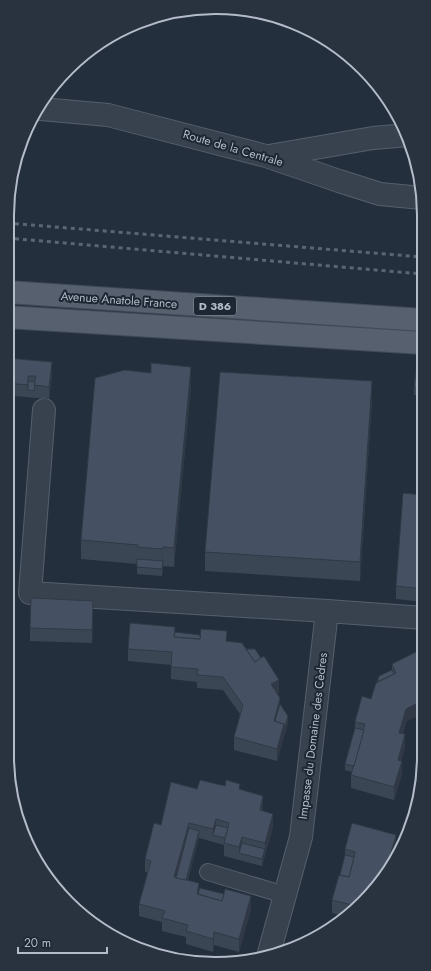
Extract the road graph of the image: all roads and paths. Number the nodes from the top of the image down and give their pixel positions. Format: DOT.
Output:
graph roads {
  1 [pos="45,108"];
  2 [pos="401,136"];
  3 [pos="266,156"];
  4 [pos="416,197"];
  5 [pos="14,292"];
  6 [pos="301,312"];
  7 [pos="14,317"];
  8 [pos="417,320"];
  9 [pos="298,335"];
  10 [pos="417,343"];
  11 [pos="44,410"];
  12 [pos="327,611"];
  13 [pos="417,617"];
  14 [pos="208,872"];
  15 [pos="285,895"];
  16 [pos="270,949"];
  1 -- 3 [label="street, Route de la Centrale"];
  2 -- 3 [label="street"];
  3 -- 4 [label="street, Route de la Centrale"];
  5 -- 6 [label="main road, Avenue Anatole France / D 386"];
  6 -- 8 [label="main road, Avenue Anatole France / D 386"];
  6 -- 9 [label="main road"];
  7 -- 9 [label="main road, Avenue Anatole France / D 386"];
  9 -- 10 [label="main road, Avenue Anatole France / D 386"];
  11 -- 12 [label="street"];
  12 -- 13 [label="street"];
  12 -- 15 [label="street, Impasse du Domaine des Cèdres"];
  14 -- 15 [label="lane"];
  15 -- 16 [label="street, Impasse du Domaine des Cèdres"];
}
